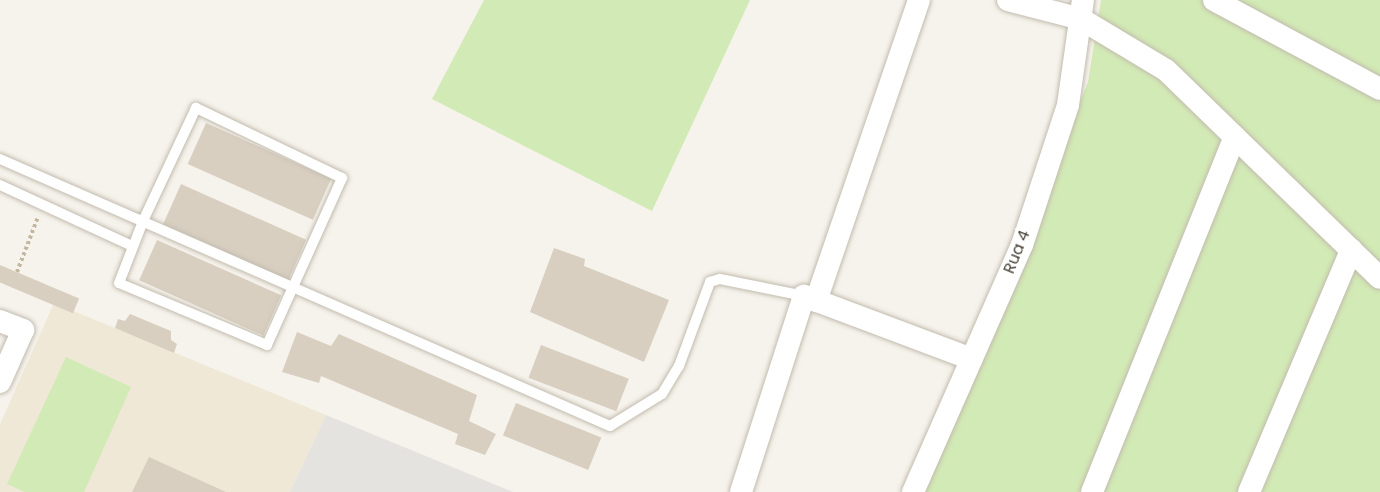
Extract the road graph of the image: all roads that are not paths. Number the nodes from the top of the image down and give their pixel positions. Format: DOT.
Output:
graph roads {
  1 [pos="919,0"];
  2 [pos="1008,0"];
  3 [pos="1214,0"];
  4 [pos="1082,9"];
  5 [pos="1380,89"];
  6 [pos="1235,137"];
  7 [pos="0,159"];
  8 [pos="0,185"];
  9 [pos="143,221"];
  10 [pos="132,246"];
  11 [pos="1351,250"];
  12 [pos="1380,278"];
  13 [pos="293,289"];
  14 [pos="810,299"];
  15 [pos="2,327"];
  16 [pos="972,359"];
  17 [pos="0,382"];
  18 [pos="741,492"];
  19 [pos="914,492"];
  20 [pos="1092,492"];
  21 [pos="1250,492"];
  1 -- 14 [label="street"];
  2 -- 4 [label="street"];
  3 -- 5 [label="street"];
  4 -- 6 [label="street"];
  4 -- 16 [label="street, Rua 4"];
  6 -- 11 [label="street"];
  6 -- 20 [label="street"];
  7 -- 9 [label="lane"];
  8 -- 10 [label="lane"];
  9 -- 10 [label="lane"];
  9 -- 13 [label="lane"];
  9 -- 13 [label="lane"];
  10 -- 13 [label="lane"];
  11 -- 12 [label="street"];
  11 -- 21 [label="street"];
  13 -- 14 [label="lane"];
  14 -- 16 [label="street"];
  14 -- 18 [label="street"];
  15 -- 17 [label="street"];
  16 -- 19 [label="street, Rua 4"];
}
